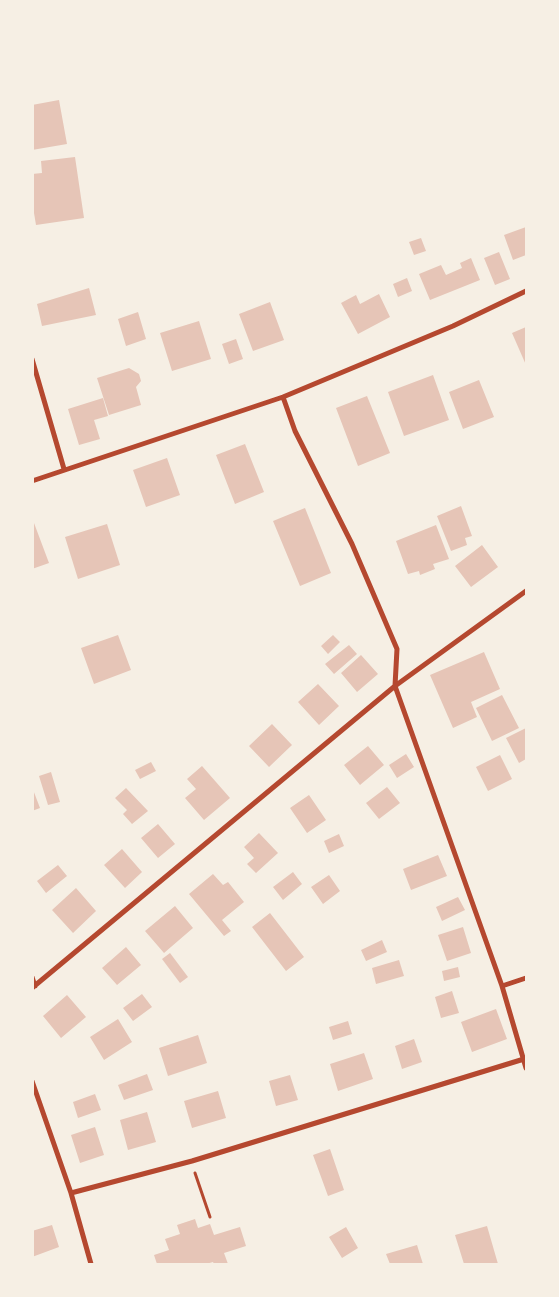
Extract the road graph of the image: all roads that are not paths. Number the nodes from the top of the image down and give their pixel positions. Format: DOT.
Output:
graph roads {
  1 [pos="526,291"];
  2 [pos="32,359"];
  3 [pos="283,397"];
  4 [pos="64,469"];
  5 [pos="32,481"];
  6 [pos="526,592"];
  7 [pos="395,686"];
  8 [pos="32,977"];
  9 [pos="526,978"];
  10 [pos="502,986"];
  11 [pos="34,987"];
  12 [pos="524,1059"];
  13 [pos="526,1068"];
  14 [pos="32,1081"];
  15 [pos="71,1193"];
  16 [pos="91,1264"];
  1 -- 3 [label="street"];
  2 -- 4 [label="street"];
  3 -- 4 [label="street"];
  3 -- 7 [label="street"];
  4 -- 5 [label="street"];
  6 -- 7 [label="street"];
  7 -- 10 [label="street"];
  7 -- 11 [label="street"];
  8 -- 11 [label="street"];
  9 -- 10 [label="street"];
  10 -- 12 [label="street"];
  12 -- 13 [label="street"];
  12 -- 15 [label="street"];
  14 -- 15 [label="street"];
  15 -- 16 [label="street"];
}
